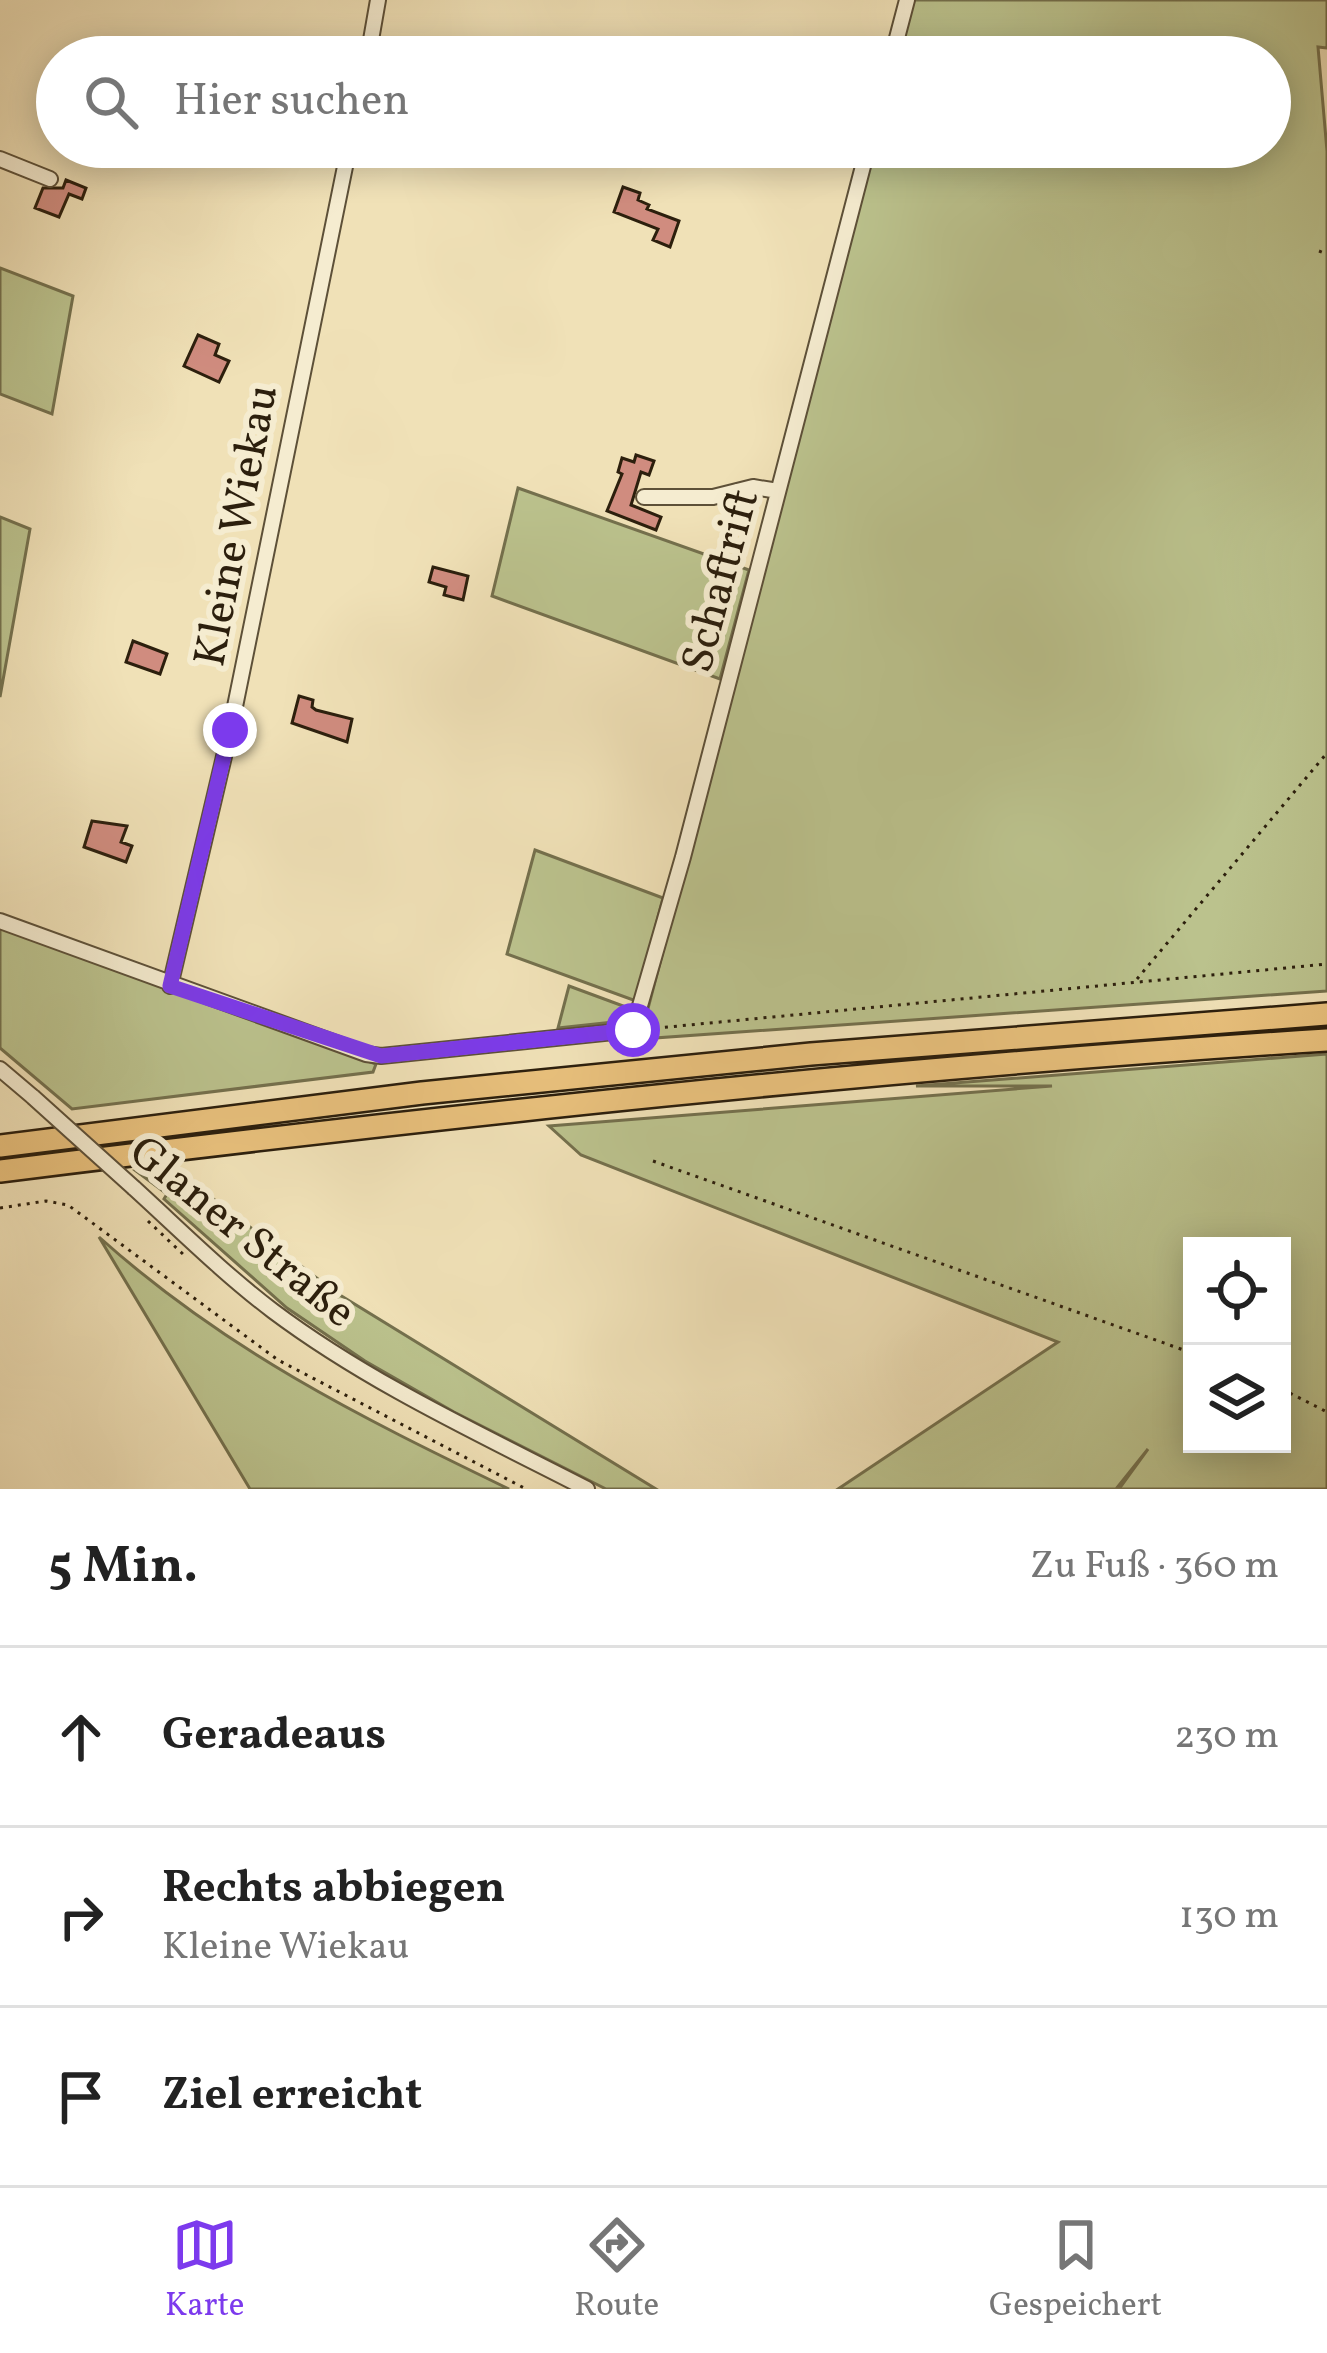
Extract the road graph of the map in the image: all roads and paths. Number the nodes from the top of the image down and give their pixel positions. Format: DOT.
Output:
graph roads {
  1 [pos="378,0"];
  2 [pos="907,0"];
  3 [pos="372,36"];
  4 [pos="898,36"];
  5 [pos="0,159"];
  6 [pos="346,168"];
  7 [pos="863,168"];
  8 [pos="50,179"];
  9 [pos="1319,251"];
  10 [pos="1327,254"];
  11 [pos="778,491"];
  12 [pos="644,497"];
  13 [pos="1327,753"];
  14 [pos="0,921"];
  15 [pos="1327,964"];
  16 [pos="1136,981"];
  17 [pos="170,986"];
  18 [pos="1327,1014"];
  19 [pos="633,1030"];
  20 [pos="1327,1040"];
  21 [pos="0,1069"];
  22 [pos="0,1146"];
  23 [pos="653,1161"];
  24 [pos="0,1171"];
  25 [pos="0,1208"];
  26 [pos="1183,1350"];
  27 [pos="1291,1394"];
  28 [pos="1327,1412"];
  29 [pos="526,1489"];
  30 [pos="587,1489"];
  1 -- 3 [label="street"];
  2 -- 4 [label="street"];
  5 -- 8 [label="street"];
  6 -- 17 [label="street, Kleine Wiekau"];
  7 -- 11 [label="street, Schaftrift"];
  9 -- 10 [label="path"];
  11 -- 12 [label="street"];
  11 -- 19 [label="street, Schaftrift"];
  13 -- 16 [label="path"];
  14 -- 17 [label="street"];
  15 -- 16 [label="path"];
  16 -- 19 [label="path"];
  17 -- 19 [label="street"];
  18 -- 22 [label="highway"];
  20 -- 24 [label="highway"];
  21 -- 30 [label="street, Glaner Straße, bridge"];
  23 -- 26 [label="path"];
  25 -- 29 [label="path"];
  27 -- 28 [label="path"];
}
